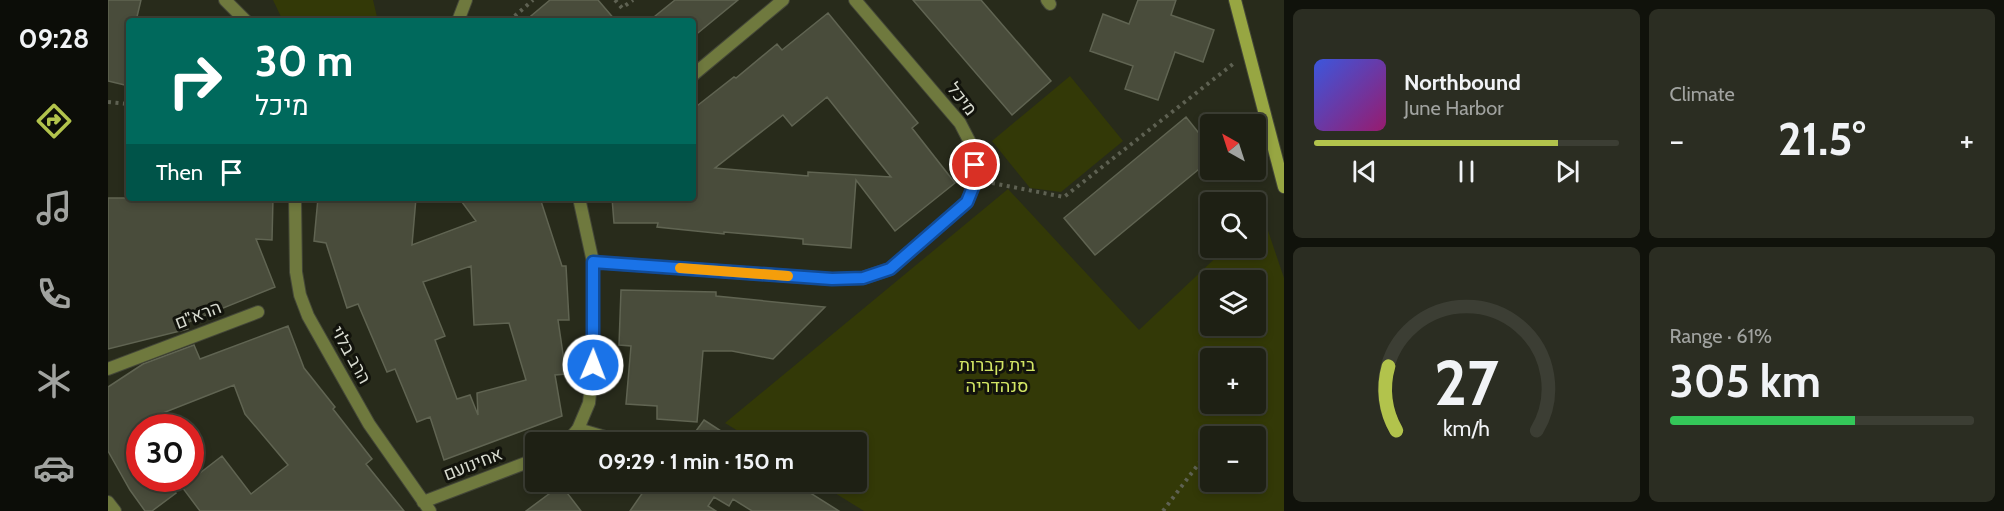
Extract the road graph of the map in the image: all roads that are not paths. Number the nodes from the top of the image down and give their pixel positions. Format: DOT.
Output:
graph roads {
  1 [pos="225,0"];
  2 [pos="466,0"];
  3 [pos="783,0"];
  4 [pos="855,0"];
  5 [pos="1235,0"];
  6 [pos="243,18"];
  7 [pos="459,18"];
  8 [pos="696,72"];
  9 [pos="1284,187"];
  10 [pos="295,201"];
  11 [pos="580,201"];
  12 [pos="593,262"];
  13 [pos="258,312"];
  14 [pos="108,369"];
  15 [pos="578,429"];
  16 [pos="575,432"];
  17 [pos="588,432"];
  18 [pos="525,464"];
  19 [pos="108,502"];
  20 [pos="426,506"];
  21 [pos="115,511"];
  1 -- 6 [label="street"];
  2 -- 7 [label="street"];
  3 -- 8 [label="street"];
  4 -- 12 [label="street, מיכל"];
  5 -- 9 [label="street"];
  10 -- 20 [label="street, הרב בלוי"];
  11 -- 12 [label="street"];
  12 -- 15 [label="street"];
  13 -- 14 [label="street, הרא\"ם"];
  15 -- 16 [label="street"];
  15 -- 17 [label="street"];
  18 -- 20 [label="street, אחינועם"];
  19 -- 21 [label="street"];
}
